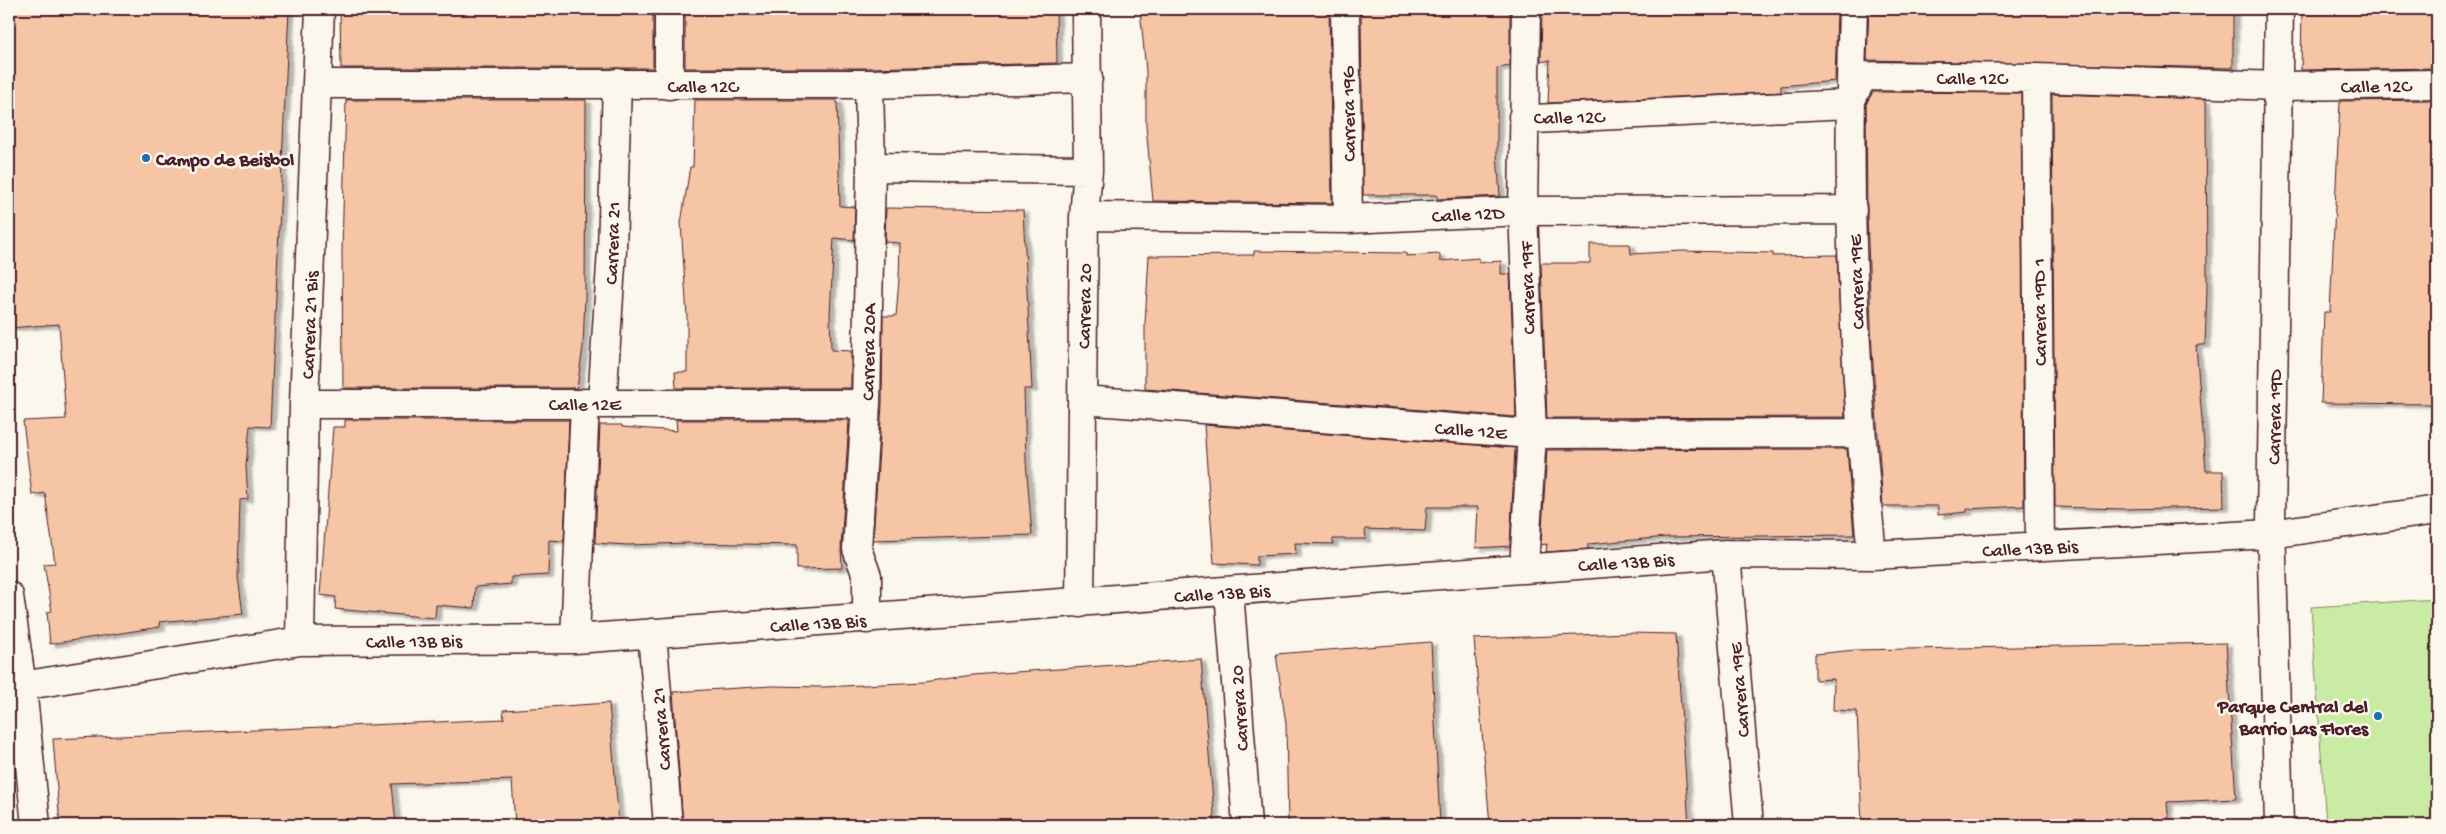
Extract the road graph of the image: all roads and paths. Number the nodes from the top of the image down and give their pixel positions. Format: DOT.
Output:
graph roads {
  1 [pos="320,9"];
  2 [pos="669,9"];
  3 [pos="1086,9"];
  4 [pos="1345,9"];
  5 [pos="1526,9"];
  6 [pos="1853,9"];
  7 [pos="2279,9"];
  8 [pos="1088,78"];
  9 [pos="2036,78"];
  10 [pos="617,83"];
  11 [pos="318,84"];
  12 [pos="869,84"];
  13 [pos="2437,84"];
  14 [pos="670,85"];
  15 [pos="2279,86"];
  16 [pos="1849,104"];
  17 [pos="1524,116"];
  18 [pos="871,167"];
  19 [pos="1088,170"];
  20 [pos="1852,210"];
  21 [pos="1523,211"];
  22 [pos="1084,216"];
  23 [pos="1348,219"];
  24 [pos="1082,400"];
  25 [pos="594,403"];
  26 [pos="304,404"];
  27 [pos="866,404"];
  28 [pos="1860,433"];
  29 [pos="1532,434"];
  30 [pos="2437,510"];
  31 [pos="2271,534"];
  32 [pos="2040,546"];
  33 [pos="1726,554"];
  34 [pos="1872,555"];
  35 [pos="1524,568"];
  36 [pos="1229,591"];
  37 [pos="9,596"];
  38 [pos="1080,602"];
  39 [pos="866,619"];
  40 [pos="652,633"];
  41 [pos="576,639"];
  42 [pos="300,641"];
  43 [pos="15,688"];
  44 [pos="36,825"];
  45 [pos="668,825"];
  46 [pos="1247,825"];
  47 [pos="1750,825"];
  48 [pos="2279,825"];
  1 -- 11 [label="street, Carrera 21 Bis"];
  2 -- 14 [label="street"];
  3 -- 8 [label="street, Carrera 20"];
  4 -- 23 [label="street, Carrera 19G"];
  5 -- 17 [label="street, Carrera 19F"];
  6 -- 16 [label="street, Carrera 19E"];
  7 -- 15 [label="street, Carrera 19D"];
  8 -- 12 [label="street, Calle 12C"];
  8 -- 19 [label="street, Carrera 20"];
  9 -- 15 [label="street, Calle 12C"];
  9 -- 16 [label="street, Calle 12C"];
  9 -- 32 [label="street, Carrera 19D 1"];
  10 -- 11 [label="street, Calle 12C"];
  10 -- 14 [label="street, Calle 12C"];
  10 -- 25 [label="street, Carrera 21"];
  11 -- 26 [label="street, Carrera 21 Bis"];
  12 -- 14 [label="street, Calle 12C"];
  12 -- 18 [label="street, Carrera 20A"];
  13 -- 15 [label="street, Calle 12C"];
  15 -- 31 [label="street, Carrera 19D"];
  16 -- 17 [label="street, Calle 12C"];
  16 -- 20 [label="street, Carrera 19E"];
  17 -- 21 [label="street, Carrera 19F"];
  18 -- 19 [label="street"];
  18 -- 27 [label="street, Carrera 20A"];
  19 -- 22 [label="street, Carrera 20"];
  20 -- 21 [label="street, Calle 12D"];
  20 -- 28 [label="street, Carrera 19E"];
  21 -- 23 [label="street, Calle 12D"];
  21 -- 29 [label="street, Carrera 19F"];
  22 -- 23 [label="street, Calle 12D"];
  22 -- 24 [label="street, Carrera 20"];
  24 -- 29 [label="street, Calle 12E"];
  24 -- 38 [label="street, Carrera 20"];
  25 -- 26 [label="street, Calle 12E"];
  25 -- 27 [label="street, Calle 12E"];
  25 -- 41 [label="street, Carrera 21"];
  26 -- 42 [label="street, Carrera 21 Bis"];
  27 -- 39 [label="street, Carrera 20A"];
  28 -- 29 [label="street, Calle 12E"];
  28 -- 34 [label="street, Carrera 19E"];
  29 -- 35 [label="street, Carrera 19F"];
  30 -- 31 [label="street, Calle 13B Bis"];
  31 -- 32 [label="street, Calle 13B Bis"];
  31 -- 48 [label="street, Carrera 19D"];
  32 -- 34 [label="street, Calle 13B Bis"];
  33 -- 34 [label="street, Calle 13B Bis"];
  33 -- 35 [label="street, Calle 13B Bis"];
  33 -- 47 [label="street, Carrera 19E"];
  35 -- 36 [label="street, Calle 13B Bis"];
  36 -- 38 [label="street, Calle 13B Bis"];
  36 -- 46 [label="street, Carrera 20"];
  37 -- 43 [label="street"];
  38 -- 39 [label="street, Calle 13B Bis"];
  39 -- 40 [label="street, Calle 13B Bis"];
  40 -- 41 [label="street, Calle 13B Bis"];
  40 -- 45 [label="street, Carrera 21"];
  41 -- 42 [label="street, Calle 13B Bis"];
  42 -- 43 [label="street, Calle 13B Bis"];
  43 -- 44 [label="street"];
}
